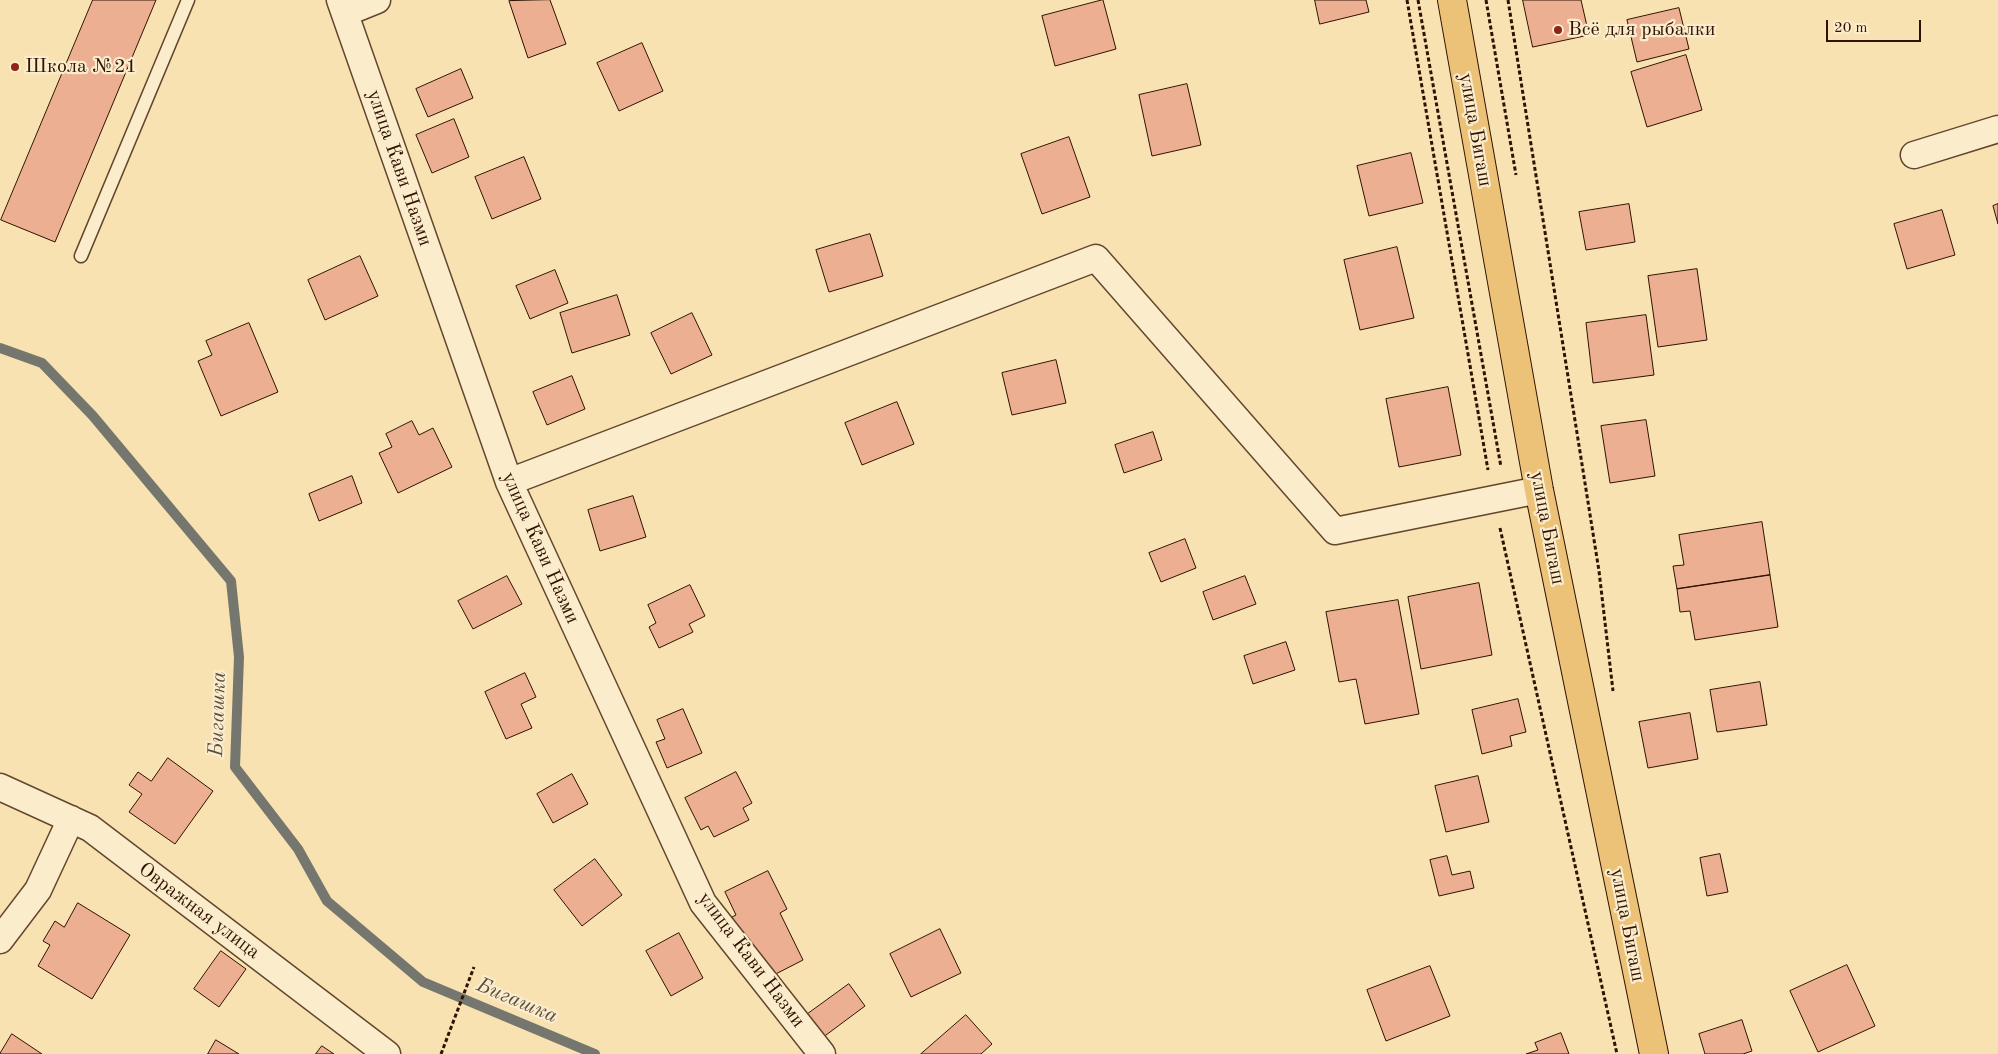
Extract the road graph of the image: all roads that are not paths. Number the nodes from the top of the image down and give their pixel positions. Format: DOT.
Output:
graph roads {
  1 [pos="188,0"];
  2 [pos="377,0"];
  3 [pos="1452,0"];
  4 [pos="343,6"];
  5 [pos="1998,130"];
  6 [pos="1914,155"];
  7 [pos="81,256"];
  8 [pos="509,482"];
  9 [pos="1539,490"];
  10 [pos="0,787"];
  11 [pos="71,819"];
  12 [pos="0,940"];
  13 [pos="387,1054"];
  14 [pos="822,1054"];
  15 [pos="1654,1054"];
  1 -- 7 [label="lane"];
  2 -- 4 [label="street"];
  3 -- 9 [label="main road, улица Бигаш"];
  4 -- 8 [label="street, улица Кави Назми"];
  5 -- 6 [label="street"];
  8 -- 9 [label="street"];
  8 -- 14 [label="street, улица Кави Назми"];
  9 -- 15 [label="main road, улица Бигаш"];
  10 -- 11 [label="street, Овражная улица"];
  11 -- 12 [label="street"];
  11 -- 13 [label="street, Овражная улица"];
}
